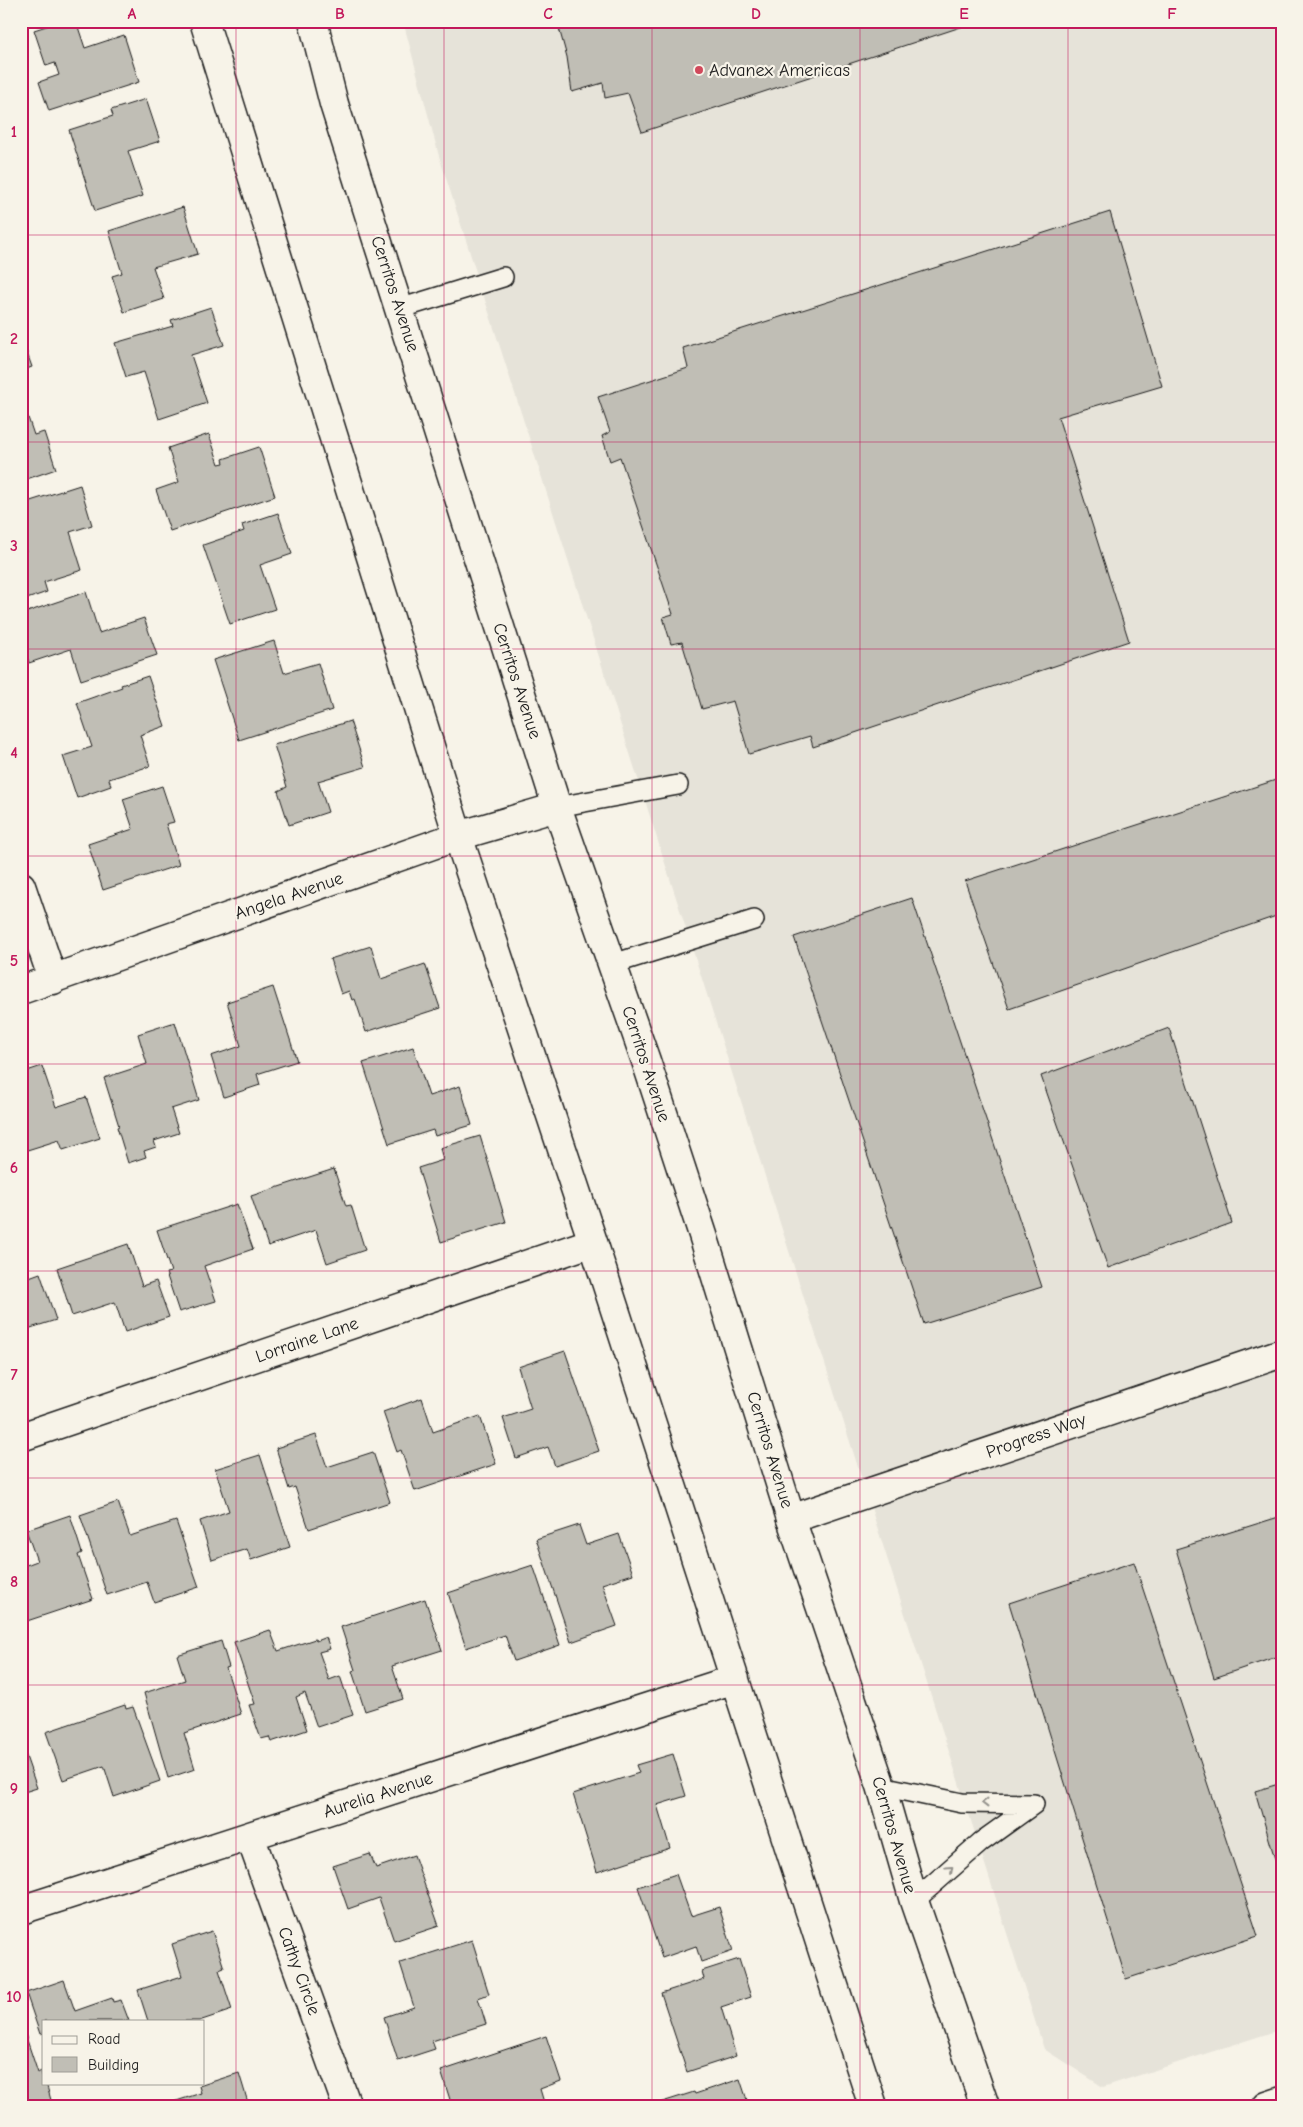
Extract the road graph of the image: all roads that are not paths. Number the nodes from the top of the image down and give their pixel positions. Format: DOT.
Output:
graph roads {
  1 [pos="204,21"];
  2 [pos="313,21"];
  3 [pos="503,276"];
  4 [pos="399,309"];
  5 [pos="678,785"];
  6 [pos="557,808"];
  7 [pos="458,836"];
  8 [pos="21,886"];
  9 [pos="754,920"];
  10 [pos="613,964"];
  11 [pos="53,980"];
  12 [pos="21,990"];
  13 [pos="593,1242"];
  14 [pos="1282,1353"];
  15 [pos="21,1437"];
  16 [pos="791,1519"];
  17 [pos="735,1679"];
  18 [pos="881,1786"];
  19 [pos="250,1836"];
  20 [pos="914,1902"];
  21 [pos="21,1910"];
  22 [pos="1282,2101"];
  23 [pos="347,2106"];
  24 [pos="873,2106"];
  25 [pos="985,2106"];
  26 [pos="1267,2106"];
  1 -- 7 [label="street"];
  2 -- 4 [label="street, Cerritos Avenue"];
  3 -- 4 [label="lane"];
  4 -- 6 [label="street, Cerritos Avenue"];
  5 -- 6 [label="lane"];
  6 -- 7 [label="street, Angela Avenue"];
  6 -- 10 [label="street, Cerritos Avenue"];
  7 -- 11 [label="street, Angela Avenue"];
  7 -- 13 [label="street"];
  8 -- 11 [label="street"];
  9 -- 10 [label="lane"];
  10 -- 16 [label="street, Cerritos Avenue"];
  11 -- 12 [label="street, Angela Avenue"];
  13 -- 15 [label="street, Lorraine Lane"];
  13 -- 17 [label="street"];
  14 -- 16 [label="street, Progress Way"];
  16 -- 18 [label="street, Cerritos Avenue"];
  17 -- 19 [label="street, Aurelia Avenue"];
  17 -- 24 [label="street"];
  18 -- 20 [label="street, Cerritos Avenue"];
  20 -- 18 [label="lane, one-way"];
  19 -- 21 [label="street, Aurelia Avenue"];
  19 -- 23 [label="street, Cathy Circle"];
  20 -- 25 [label="street, Cerritos Avenue"];
  22 -- 26 [label="street"];
}
